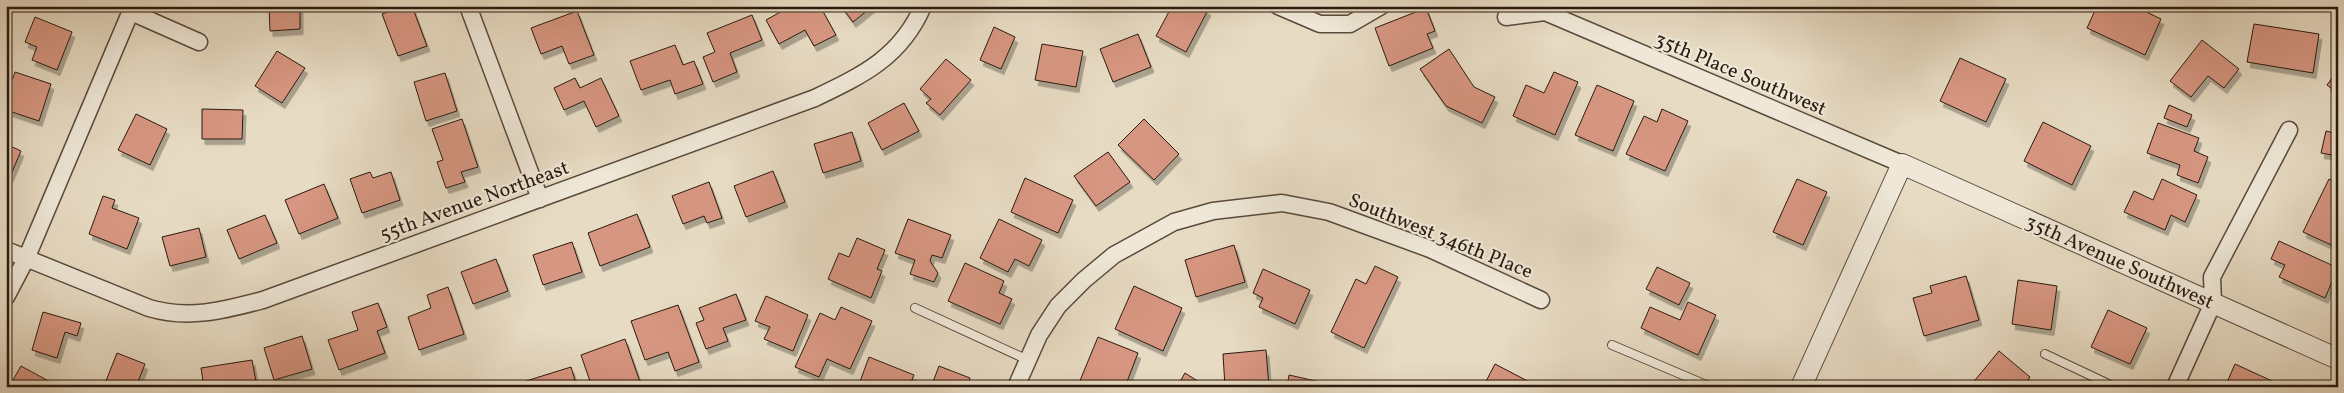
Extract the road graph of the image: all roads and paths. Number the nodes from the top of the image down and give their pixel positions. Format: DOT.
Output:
graph roads {
  1 [pos="468,6"];
  2 [pos="923,6"];
  3 [pos="1278,6"];
  4 [pos="1381,6"];
  5 [pos="132,9"];
  6 [pos="1506,16"];
  7 [pos="199,42"];
  8 [pos="2289,130"];
  9 [pos="1902,164"];
  10 [pos="540,199"];
  11 [pos="6,250"];
  12 [pos="26,258"];
  13 [pos="6,297"];
  14 [pos="1541,300"];
  15 [pos="2213,303"];
  16 [pos="915,308"];
  17 [pos="1612,345"];
  18 [pos="2045,354"];
  19 [pos="2338,359"];
  20 [pos="1028,360"];
  21 [pos="1016,387"];
  22 [pos="1712,387"];
  23 [pos="1801,387"];
  24 [pos="2115,387"];
  25 [pos="2175,387"];
  1 -- 10 [label="street"];
  2 -- 10 [label="street, 55th Avenue Northeast"];
  3 -- 4 [label="street"];
  5 -- 7 [label="street"];
  5 -- 12 [label="street"];
  6 -- 9 [label="street, 35th Place Southwest"];
  8 -- 15 [label="street"];
  9 -- 15 [label="street, 35th Avenue Southwest"];
  9 -- 23 [label="street"];
  10 -- 12 [label="street, 55th Avenue Northeast"];
  11 -- 12 [label="street, 55th Avenue Northeast"];
  12 -- 13 [label="street"];
  14 -- 20 [label="street, Southwest 346th Place"];
  15 -- 19 [label="street, 35th Avenue Southwest"];
  15 -- 25 [label="street"];
  16 -- 20 [label="lane"];
  17 -- 22 [label="lane"];
  18 -- 24 [label="lane"];
  20 -- 21 [label="street, Southwest 346th Place"];
}
